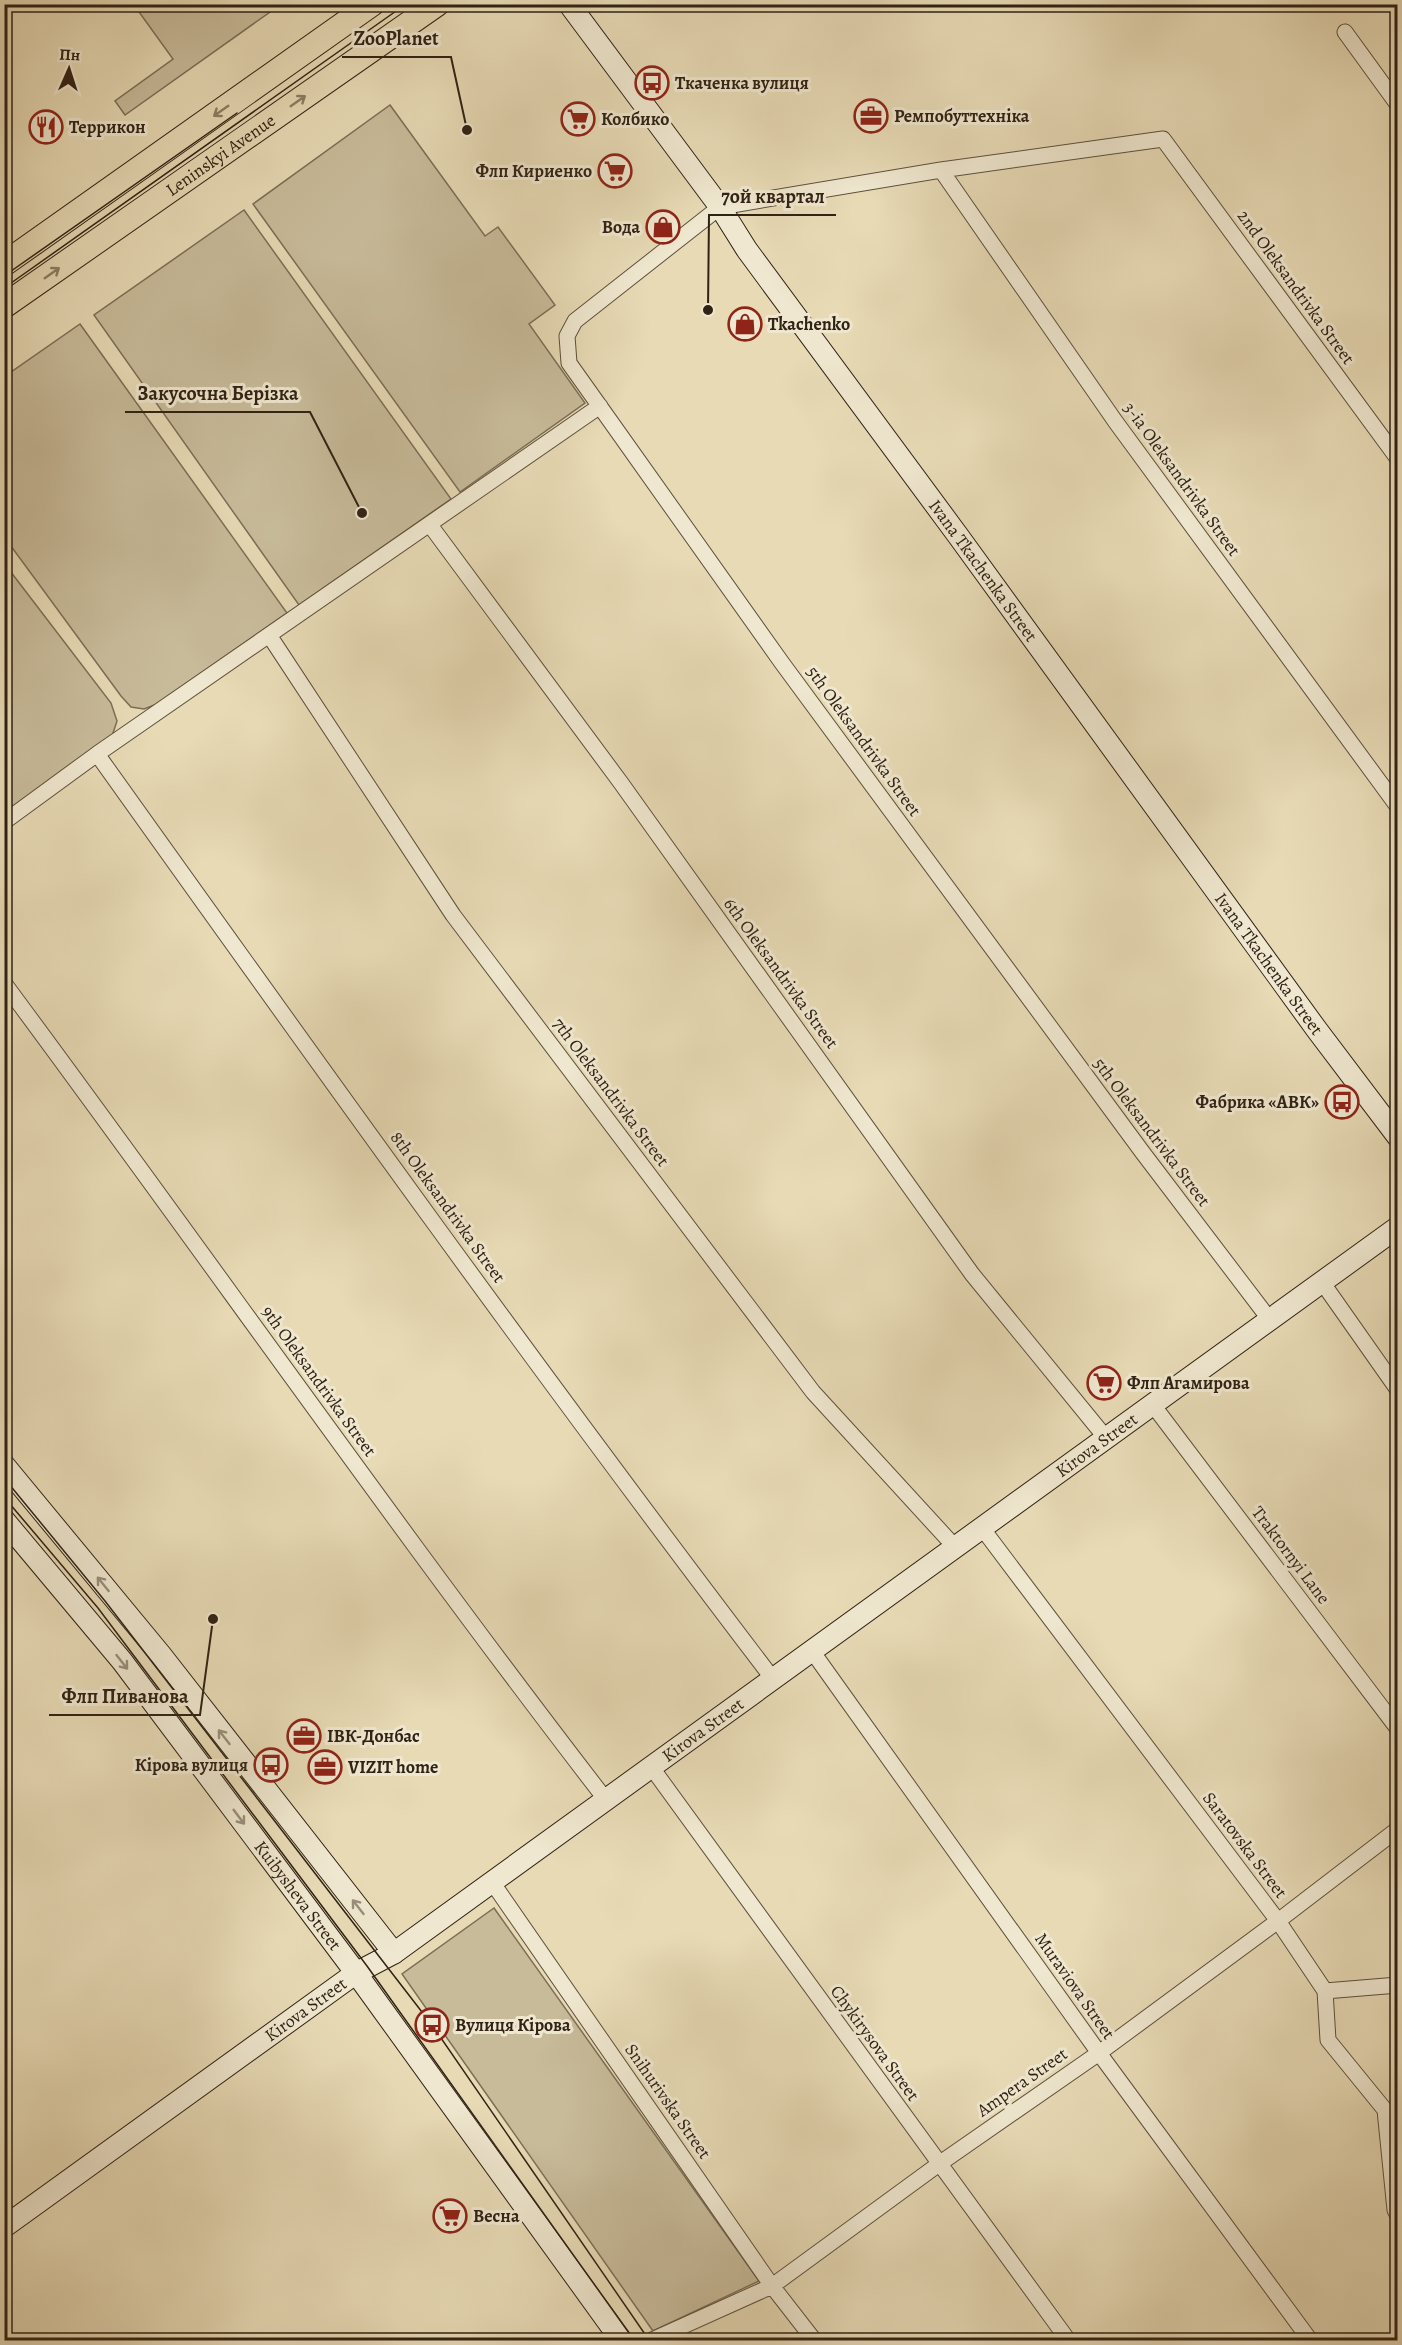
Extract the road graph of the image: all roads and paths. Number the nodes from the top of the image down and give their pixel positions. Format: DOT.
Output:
graph roads {
  1 [pos="372,4"];
  2 [pos="437,4"];
  3 [pos="569,4"];
  4 [pos="1345,32"];
  5 [pos="1398,105"];
  6 [pos="941,170"];
  7 [pos="720,207"];
  8 [pos="4,264"];
  9 [pos="4,306"];
  10 [pos="600,406"];
  11 [pos="1398,459"];
  12 [pos="430,525"];
  13 [pos="270,635"];
  14 [pos="98,754"];
  15 [pos="1398,807"];
  16 [pos="4,822"];
  17 [pos="4,983"];
  18 [pos="1398,1137"];
  19 [pos="1398,1227"];
  20 [pos="1322,1282"];
  21 [pos="1270,1320"];
  22 [pos="1398,1390"];
  23 [pos="1152,1404"];
  24 [pos="1106,1438"];
  25 [pos="4,1465"];
  26 [pos="4,1520"];
  27 [pos="982,1528"];
  28 [pos="955,1547"];
  29 [pos="813,1651"];
  30 [pos="773,1679"];
  31 [pos="1398,1729"];
  32 [pos="652,1768"];
  33 [pos="606,1800"];
  34 [pos="1398,1829"];
  35 [pos="492,1882"];
  36 [pos="1278,1921"];
  37 [pos="394,1953"];
  38 [pos="356,1972"];
  39 [pos="1398,1985"];
  40 [pos="1325,1991"];
  41 [pos="1098,2053"];
  42 [pos="939,2164"];
  43 [pos="1398,2216"];
  44 [pos="4,2227"];
  45 [pos="772,2286"];
  46 [pos="621,2340"];
  47 [pos="652,2340"];
  48 [pos="814,2340"];
  49 [pos="1068,2340"];
  50 [pos="1310,2340"];
  1 -- 8 [label="main road, Leninskyi Avenue, one-way"];
  9 -- 2 [label="main road, Leninskyi Avenue, one-way"];
  3 -- 7 [label="main road, Ivana Tkachenka Street"];
  4 -- 5 [label="street"];
  6 -- 7 [label="street"];
  6 -- 11 [label="street, 2nd Oleksandrivka Street"];
  6 -- 15 [label="street, 3-ia Oleksandrivka Street"];
  7 -- 10 [label="street, 5th Oleksandrivka Street"];
  7 -- 18 [label="main road, Ivana Tkachenka Street"];
  10 -- 12 [label="street"];
  10 -- 21 [label="street, 5th Oleksandrivka Street"];
  12 -- 13 [label="street"];
  12 -- 24 [label="street, 6th Oleksandrivka Street"];
  13 -- 14 [label="street"];
  13 -- 28 [label="street, 7th Oleksandrivka Street"];
  14 -- 16 [label="street"];
  14 -- 30 [label="street, 8th Oleksandrivka Street"];
  17 -- 33 [label="street, 9th Oleksandrivka Street"];
  19 -- 20 [label="main road, Kirova Street"];
  20 -- 21 [label="main road, Kirova Street"];
  20 -- 22 [label="street"];
  21 -- 23 [label="main road, Kirova Street"];
  23 -- 24 [label="main road, Kirova Street"];
  23 -- 31 [label="street, Traktornyi Lane"];
  24 -- 27 [label="main road, Kirova Street"];
  37 -- 25 [label="main road, one-way"];
  26 -- 38 [label="main road, Kuibysheva Street, one-way"];
  27 -- 28 [label="main road, Kirova Street"];
  27 -- 36 [label="street, Saratovska Street"];
  28 -- 29 [label="main road, Kirova Street"];
  29 -- 30 [label="main road, Kirova Street"];
  29 -- 41 [label="street, Muraviova Street"];
  30 -- 32 [label="main road, Kirova Street"];
  32 -- 33 [label="main road, Kirova Street"];
  32 -- 42 [label="street, Chykirysova Street"];
  33 -- 35 [label="main road, Kirova Street"];
  34 -- 36 [label="street, Ampera Street"];
  35 -- 37 [label="main road, Kirova Street"];
  35 -- 45 [label="street, Snihurivska Street"];
  36 -- 40 [label="street, Saratovska Street"];
  36 -- 41 [label="street, Ampera Street"];
  37 -- 38 [label="main road, Kirova Street"];
  38 -- 44 [label="main road, Kirova Street"];
  38 -- 46 [label="main road, Kuibysheva Street"];
  39 -- 40 [label="street"];
  40 -- 43 [label="street"];
  41 -- 42 [label="street, Ampera Street"];
  41 -- 50 [label="street, Muraviova Street"];
  42 -- 45 [label="street, Ampera Street"];
  42 -- 49 [label="street, Chykirysova Street"];
  45 -- 47 [label="street, Ampera Street"];
  45 -- 48 [label="street, Snihurivska Street"];
}
